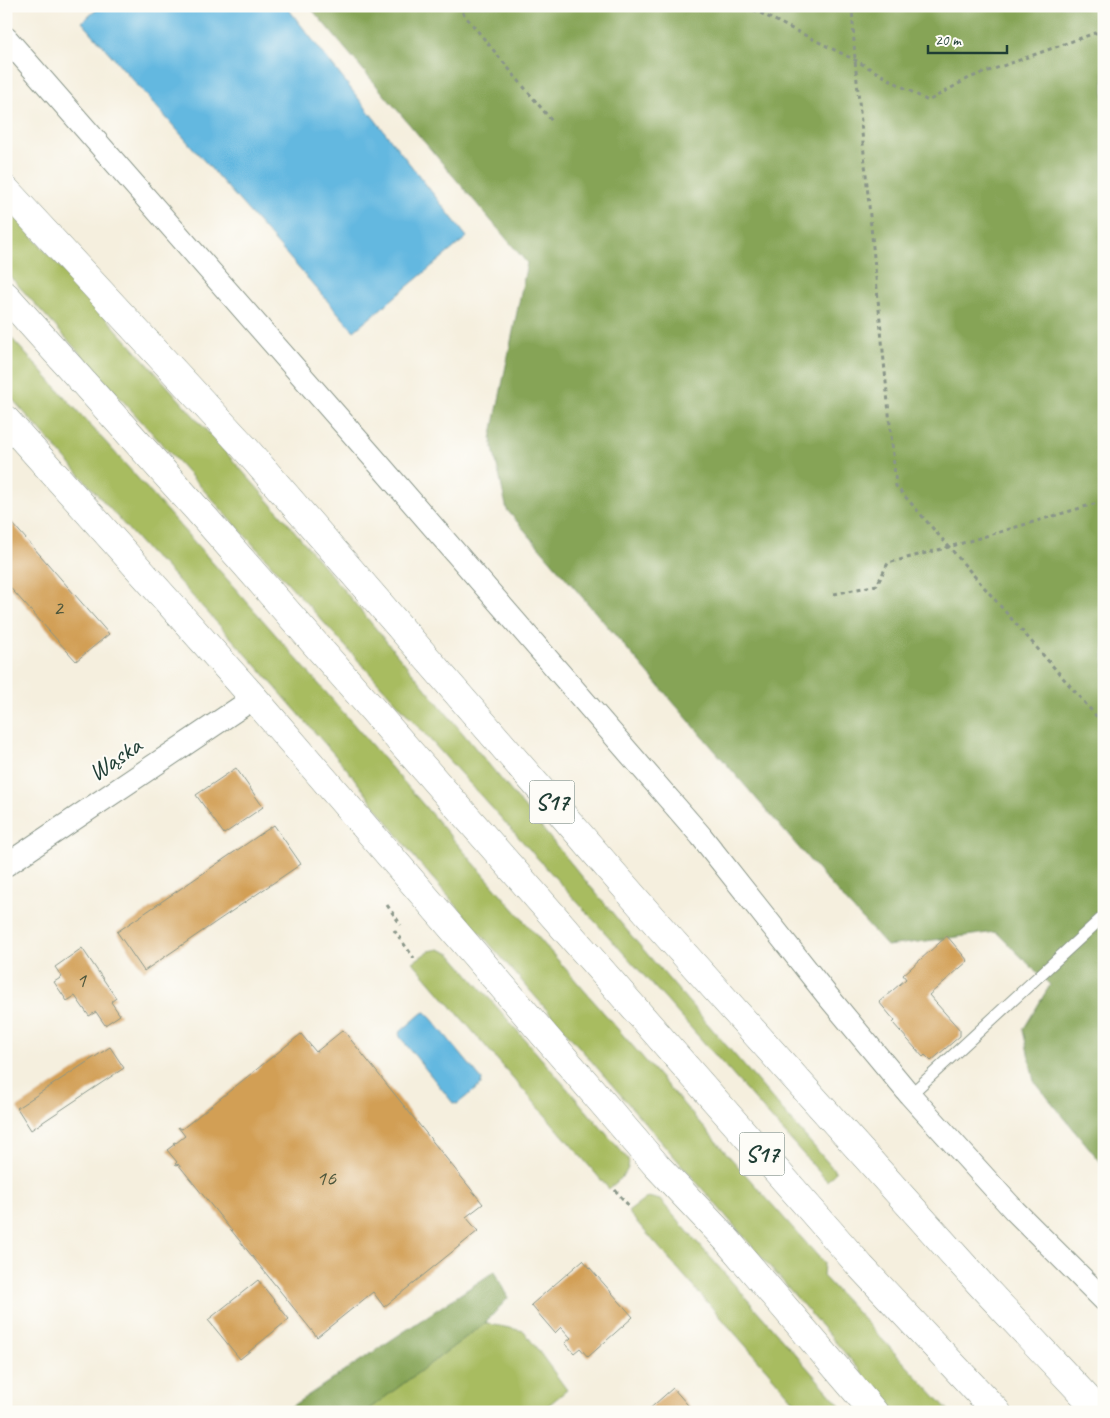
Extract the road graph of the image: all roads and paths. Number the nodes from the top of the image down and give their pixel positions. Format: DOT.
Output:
graph roads {
  1 [pos="457,6"];
  2 [pos="746,6"];
  3 [pos="852,6"];
  4 [pos="1104,32"];
  5 [pos="6,38"];
  6 [pos="855,60"];
  7 [pos="552,121"];
  8 [pos="6,190"];
  9 [pos="6,296"];
  10 [pos="6,420"];
  11 [pos="1104,501"];
  12 [pos="949,547"];
  13 [pos="834,594"];
  14 [pos="254,698"];
  15 [pos="1104,725"];
  16 [pos="6,865"];
  17 [pos="387,905"];
  18 [pos="1104,916"];
  19 [pos="401,926"];
  20 [pos="394,930"];
  21 [pos="414,958"];
  22 [pos="910,1096"];
  23 [pos="615,1190"];
  24 [pos="630,1207"];
  25 [pos="1104,1300"];
  26 [pos="874,1412"];
  27 [pos="998,1412"];
  28 [pos="1100,1412"];
  1 -- 7 [label="path"];
  2 -- 6 [label="path"];
  3 -- 6 [label="path"];
  4 -- 6 [label="path"];
  5 -- 22 [label="street"];
  6 -- 12 [label="path"];
  8 -- 28 [label="main road, S17"];
  9 -- 27 [label="main road, S17"];
  10 -- 14 [label="main road"];
  11 -- 12 [label="path"];
  12 -- 13 [label="path"];
  12 -- 15 [label="path"];
  14 -- 16 [label="street, Wąska"];
  14 -- 26 [label="main road"];
  17 -- 19 [label="path"];
  18 -- 22 [label="lane"];
  20 -- 21 [label="path"];
  22 -- 25 [label="street"];
  23 -- 24 [label="path"];
}
